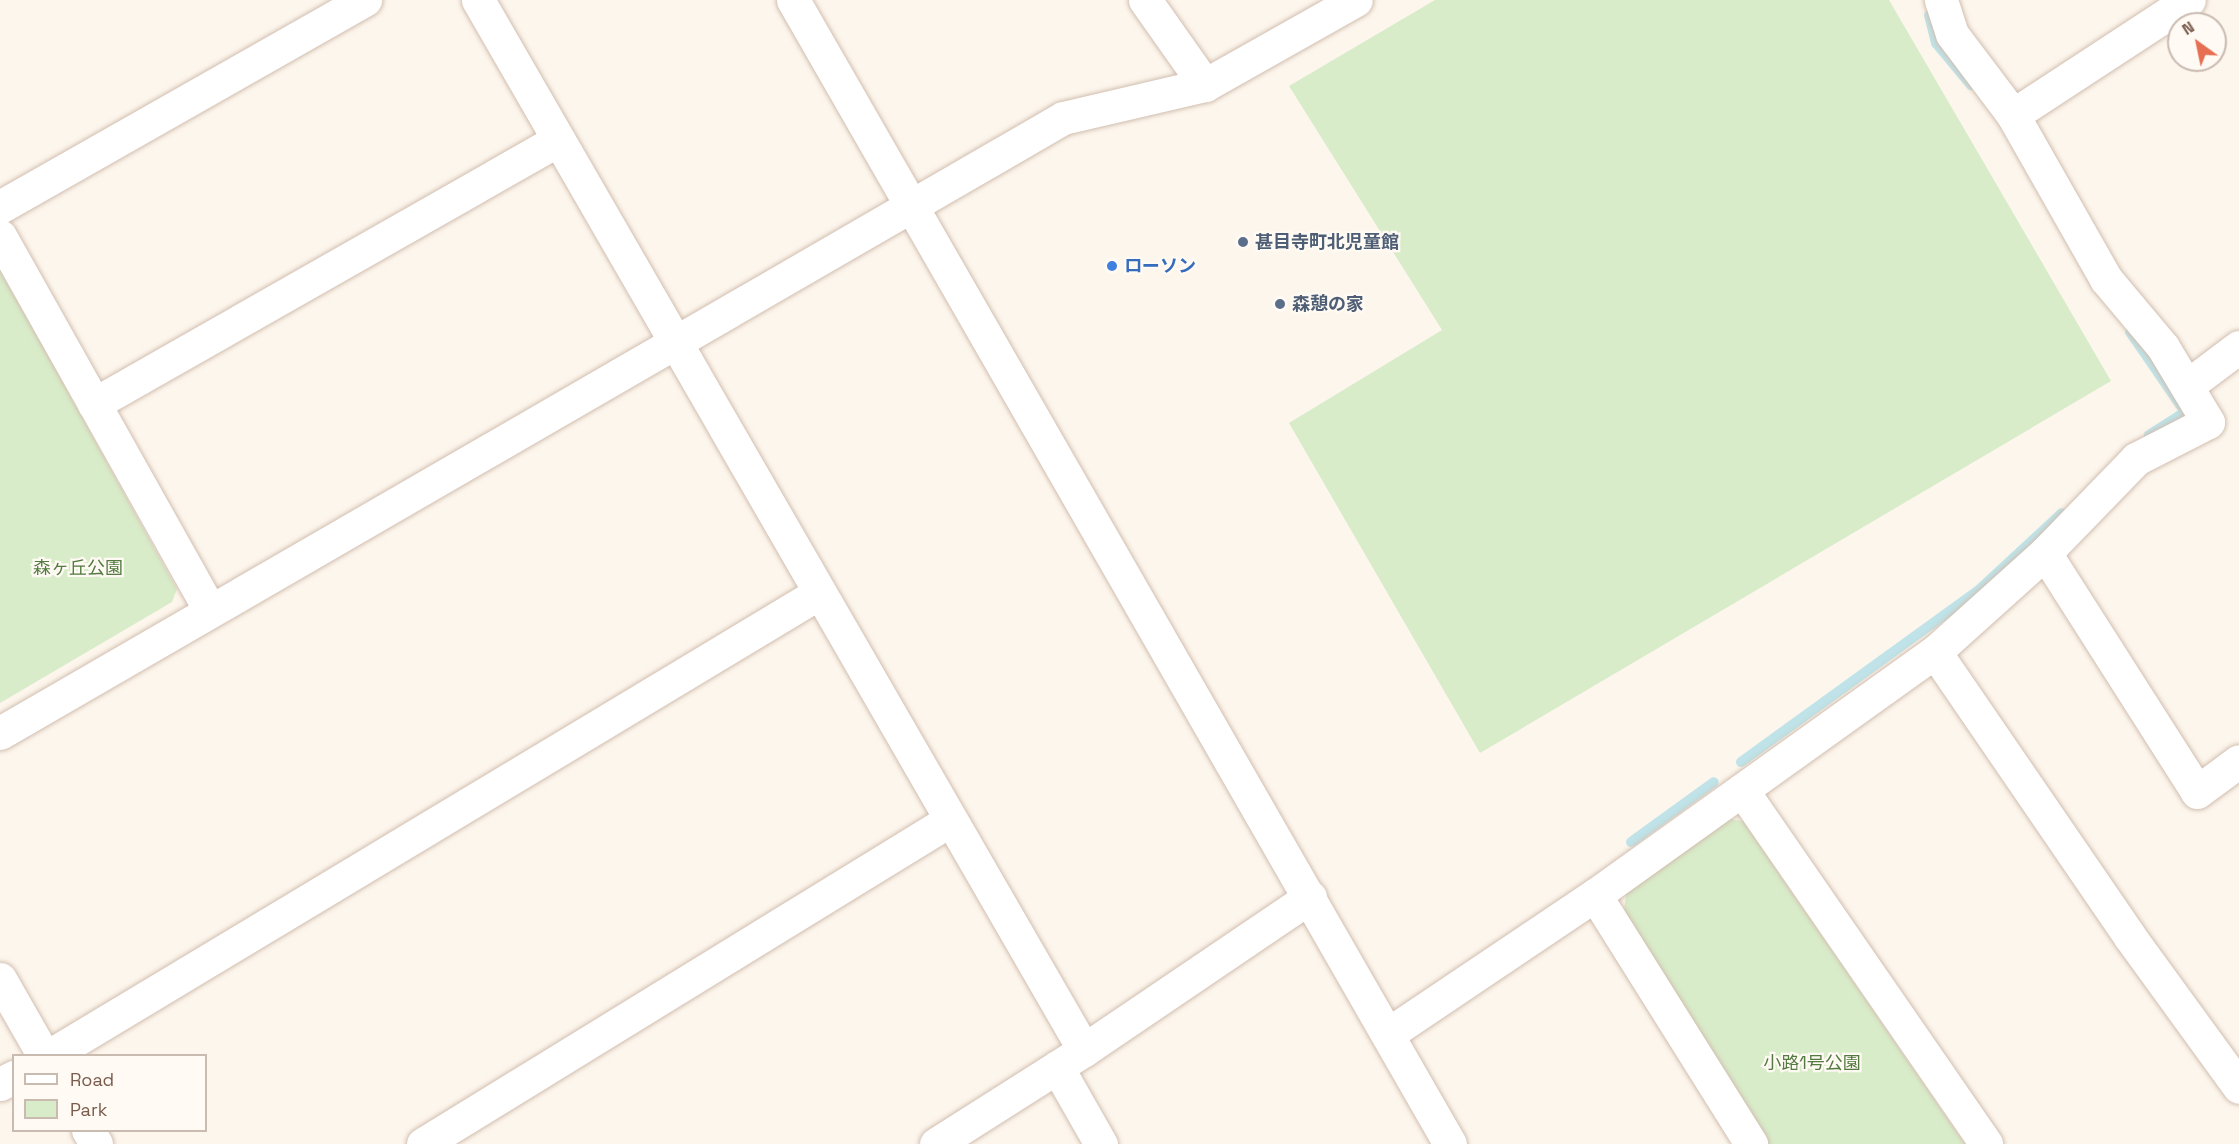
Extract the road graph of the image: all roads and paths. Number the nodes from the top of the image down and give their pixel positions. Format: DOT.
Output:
graph roads {
  1 [pos="365,0"];
  2 [pos="478,0"];
  3 [pos="793,0"];
  4 [pos="1145,0"];
  5 [pos="1356,0"];
  6 [pos="1941,0"];
  7 [pos="2189,0"];
  8 [pos="1205,86"];
  9 [pos="2013,115"];
  10 [pos="558,140"];
  11 [pos="0,207"];
  12 [pos="912,207"];
  13 [pos="0,236"];
  14 [pos="675,345"];
  15 [pos="2239,347"];
  16 [pos="2187,386"];
  17 [pos="94,404"];
  18 [pos="2045,554"];
  19 [pos="819,593"];
  20 [pos="210,610"];
  21 [pos="1935,652"];
  22 [pos="0,733"];
  23 [pos="2239,761"];
  24 [pos="1742,790"];
  25 [pos="950,820"];
  26 [pos="1595,895"];
  27 [pos="1310,897"];
  28 [pos="0,979"];
  29 [pos="1388,1034"];
  30 [pos="43,1054"];
  31 [pos="52,1054"];
  32 [pos="1070,1059"];
  33 [pos="2239,1087"];
  34 [pos="423,1144"];
  35 [pos="936,1144"];
  36 [pos="1101,1144"];
  37 [pos="1450,1144"];
  38 [pos="1751,1144"];
  39 [pos="1986,1144"];
  1 -- 11 [label="street"];
  2 -- 10 [label="street"];
  3 -- 12 [label="street"];
  4 -- 8 [label="street"];
  5 -- 8 [label="street"];
  6 -- 9 [label="street"];
  7 -- 9 [label="street"];
  8 -- 12 [label="street"];
  9 -- 16 [label="street"];
  10 -- 14 [label="street"];
  10 -- 17 [label="street"];
  12 -- 14 [label="street"];
  12 -- 27 [label="street"];
  13 -- 17 [label="street"];
  14 -- 19 [label="street"];
  14 -- 20 [label="street"];
  15 -- 16 [label="street"];
  16 -- 18 [label="street"];
  17 -- 20 [label="street"];
  18 -- 21 [label="street"];
  18 -- 23 [label="street"];
  19 -- 25 [label="street"];
  19 -- 31 [label="street"];
  20 -- 22 [label="street"];
  21 -- 24 [label="street"];
  21 -- 33 [label="street"];
  24 -- 26 [label="street"];
  24 -- 39 [label="street"];
  25 -- 32 [label="street"];
  25 -- 34 [label="street"];
  26 -- 29 [label="street"];
  26 -- 38 [label="street"];
  27 -- 29 [label="street"];
  27 -- 32 [label="street"];
  28 -- 30 [label="street"];
  29 -- 37 [label="street"];
  32 -- 35 [label="street"];
  32 -- 36 [label="street"];
}
